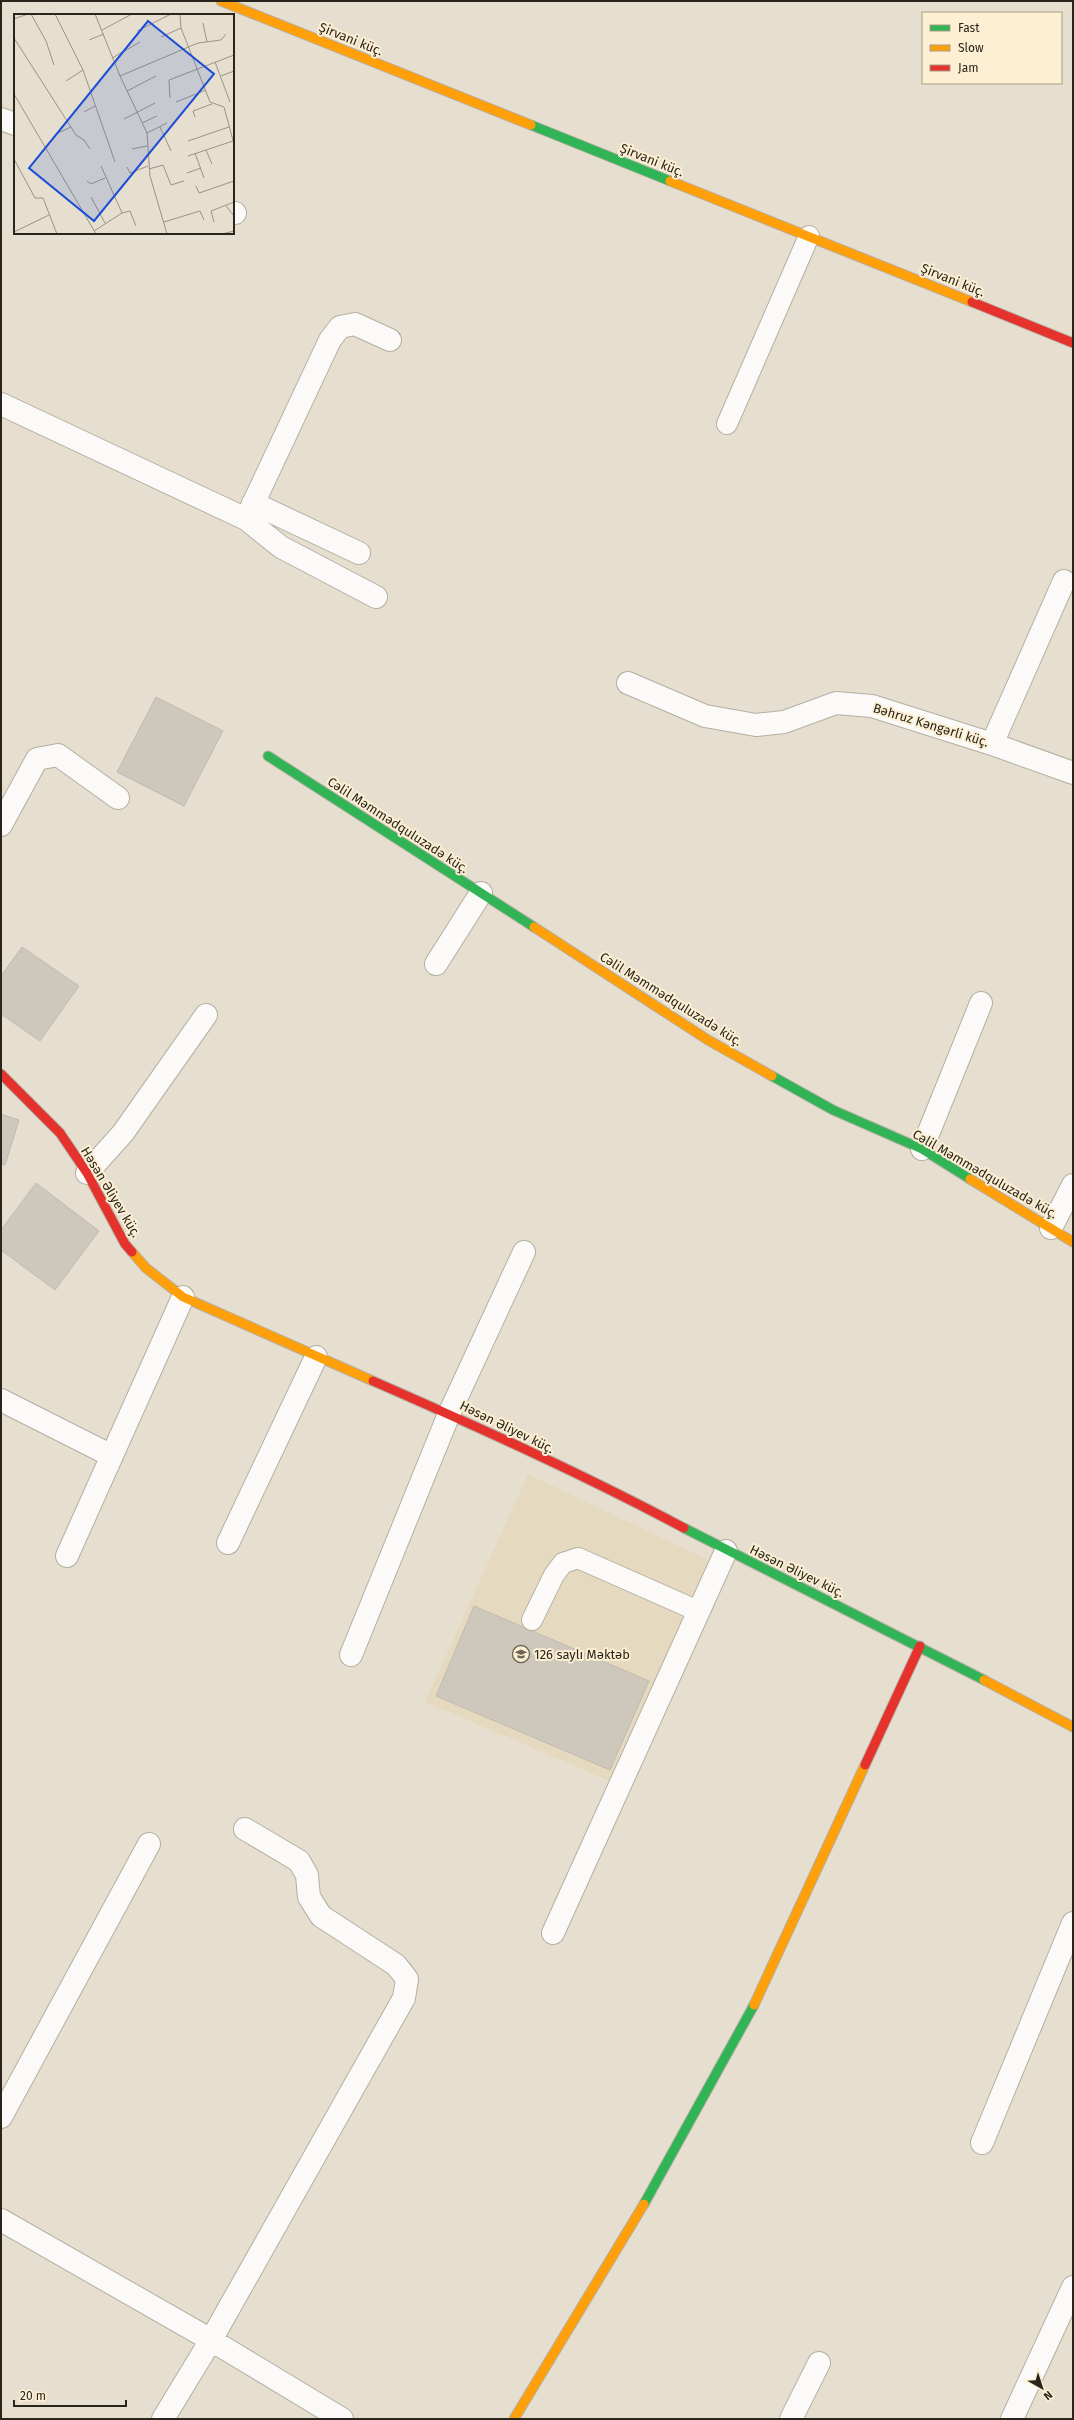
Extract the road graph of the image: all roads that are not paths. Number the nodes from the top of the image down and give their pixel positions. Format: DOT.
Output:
graph roads {
  1 [pos="222,1"];
  2 [pos="1,119"];
  3 [pos="14,124"];
  4 [pos="809,236"];
  5 [pos="390,340"];
  6 [pos="1073,342"];
  7 [pos="1,404"];
  8 [pos="727,424"];
  9 [pos="249,511"];
  10 [pos="359,553"];
  11 [pos="1064,581"];
  12 [pos="376,597"];
  13 [pos="628,683"];
  14 [pos="992,744"];
  15 [pos="268,756"];
  16 [pos="1073,772"];
  17 [pos="118,798"];
  18 [pos="1,824"];
  19 [pos="480,893"];
  20 [pos="436,964"];
  21 [pos="981,1003"];
  22 [pos="206,1015"];
  23 [pos="1,1074"];
  24 [pos="922,1149"];
  25 [pos="87,1173"];
  26 [pos="1073,1185"];
  27 [pos="1051,1228"];
  28 [pos="1073,1242"];
  29 [pos="524,1252"];
  30 [pos="182,1297"];
  31 [pos="316,1357"];
  32 [pos="1,1400"];
  33 [pos="449,1414"];
  34 [pos="112,1456"];
  35 [pos="228,1543"];
  36 [pos="726,1551"];
  37 [pos="67,1556"];
  38 [pos="698,1611"];
  39 [pos="532,1620"];
  40 [pos="920,1646"];
  41 [pos="351,1655"];
  42 [pos="1073,1727"];
  43 [pos="245,1829"];
  44 [pos="149,1844"];
  45 [pos="1073,1923"];
  46 [pos="553,1933"];
  47 [pos="1,2117"];
  48 [pos="982,2143"];
  49 [pos="1,2220"];
  50 [pos="1073,2287"];
  51 [pos="211,2340"];
  52 [pos="819,2363"];
  53 [pos="163,2419"];
  54 [pos="342,2419"];
  55 [pos="514,2419"];
  56 [pos="791,2419"];
  57 [pos="1012,2419"];
  1 -- 4 [label="street, Şirvani küç."];
  2 -- 3 [label="street"];
  4 -- 6 [label="street, Şirvani küç."];
  4 -- 8 [label="lane"];
  5 -- 9 [label="street"];
  7 -- 9 [label="street"];
  9 -- 10 [label="street"];
  9 -- 12 [label="street"];
  11 -- 14 [label="street"];
  13 -- 14 [label="street, Bəhruz Kəngərli küç."];
  14 -- 16 [label="street, Bəhruz Kəngərli küç."];
  15 -- 19 [label="street, Cəlil Məmmədquluzadə küç."];
  17 -- 18 [label="street"];
  19 -- 20 [label="street"];
  19 -- 24 [label="street, Cəlil Məmmədquluzadə küç."];
  21 -- 24 [label="street"];
  22 -- 25 [label="street"];
  23 -- 25 [label="street, Həsən Əliyev küç."];
  24 -- 27 [label="street, Cəlil Məmmədquluzadə küç."];
  25 -- 30 [label="street, Həsən Əliyev küç."];
  26 -- 27 [label="street"];
  27 -- 28 [label="street, Cəlil Məmmədquluzadə küç."];
  29 -- 33 [label="street"];
  30 -- 31 [label="street, Həsən Əliyev küç."];
  30 -- 34 [label="street"];
  31 -- 33 [label="street, Həsən Əliyev küç."];
  31 -- 35 [label="street"];
  32 -- 34 [label="street"];
  33 -- 36 [label="street, Həsən Əliyev küç."];
  33 -- 41 [label="street"];
  34 -- 37 [label="street"];
  36 -- 38 [label="street"];
  36 -- 40 [label="street, Həsən Əliyev küç."];
  38 -- 39 [label="lane"];
  38 -- 46 [label="street"];
  40 -- 42 [label="street, Həsən Əliyev küç."];
  40 -- 55 [label="street"];
  43 -- 51 [label="street"];
  44 -- 47 [label="street"];
  45 -- 48 [label="street"];
  49 -- 51 [label="street"];
  50 -- 57 [label="street"];
  51 -- 53 [label="street"];
  51 -- 54 [label="street"];
  52 -- 56 [label="street"];
}
